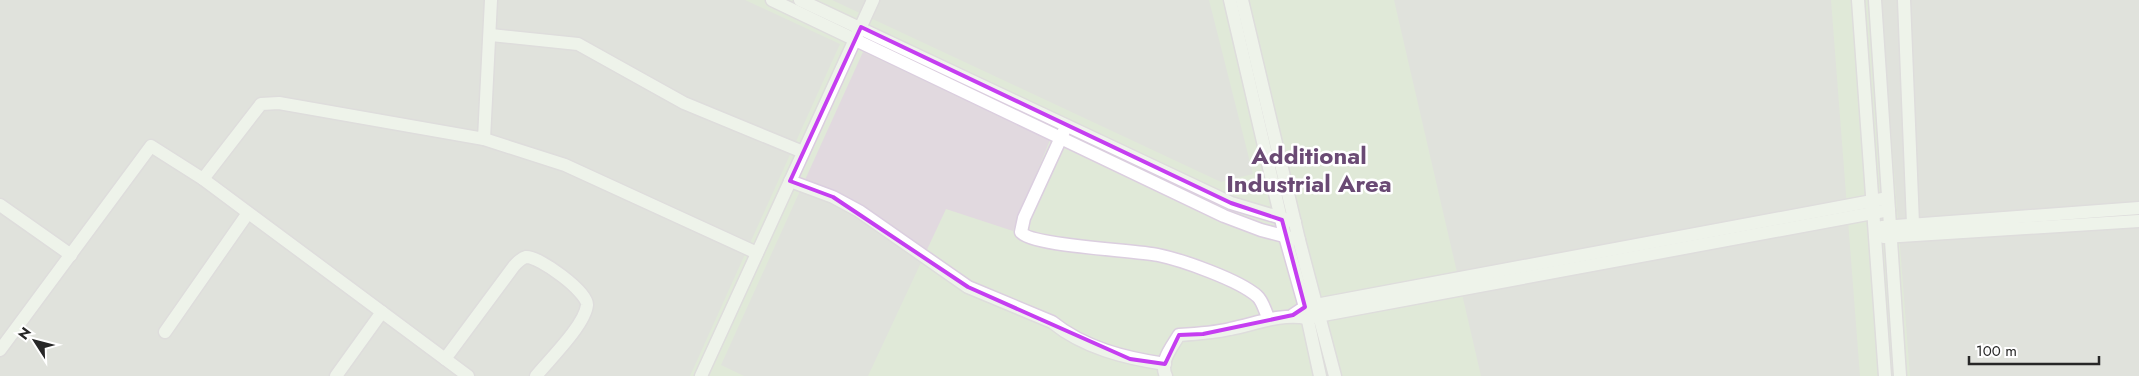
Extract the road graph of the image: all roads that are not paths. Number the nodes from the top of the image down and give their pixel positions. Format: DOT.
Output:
graph roads {
  1 [pos="491,0"];
  2 [pos="772,0"];
  3 [pos="800,0"];
  4 [pos="873,0"];
  5 [pos="1230,0"];
  6 [pos="1242,0"];
  7 [pos="1858,0"];
  8 [pos="1875,0"];
  9 [pos="1904,0"];
  10 [pos="858,33"];
  11 [pos="491,35"];
  12 [pos="1064,132"];
  13 [pos="484,139"];
  14 [pos="803,152"];
  15 [pos="203,179"];
  16 [pos="790,181"];
  17 [pos="1888,204"];
  18 [pos="0,205"];
  19 [pos="1873,206"];
  20 [pos="2139,208"];
  21 [pos="248,213"];
  22 [pos="1288,221"];
  23 [pos="2139,221"];
  24 [pos="1912,224"];
  25 [pos="1891,231"];
  26 [pos="1876,232"];
  27 [pos="1285,236"];
  28 [pos="1298,240"];
  29 [pos="757,253"];
  30 [pos="72,255"];
  31 [pos="382,312"];
  32 [pos="1312,312"];
  33 [pos="1268,320"];
  34 [pos="165,332"];
  35 [pos="0,350"];
  36 [pos="445,360"];
  37 [pos="1166,370"];
  38 [pos="704,375"];
  39 [pos="336,376"];
  40 [pos="468,376"];
  41 [pos="536,376"];
  42 [pos="1320,376"];
  43 [pos="1334,376"];
  44 [pos="1885,376"];
  45 [pos="1900,376"];
  1 -- 11 [label="street"];
  2 -- 10 [label="street"];
  3 -- 10 [label="street"];
  4 -- 10 [label="street"];
  5 -- 22 [label="street"];
  6 -- 22 [label="street"];
  7 -- 19 [label="street"];
  8 -- 17 [label="street"];
  9 -- 24 [label="street"];
  10 -- 12 [label="street"];
  10 -- 14 [label="street"];
  11 -- 13 [label="street"];
  11 -- 14 [label="street"];
  12 -- 22 [label="street"];
  12 -- 27 [label="street"];
  12 -- 33 [label="street"];
  13 -- 15 [label="street"];
  13 -- 29 [label="street"];
  14 -- 16 [label="street"];
  15 -- 21 [label="street"];
  15 -- 30 [label="street"];
  16 -- 29 [label="street"];
  16 -- 37 [label="street"];
  17 -- 19 [label="street"];
  17 -- 25 [label="street"];
  18 -- 30 [label="street"];
  19 -- 26 [label="street"];
  19 -- 32 [label="street"];
  20 -- 24 [label="street"];
  21 -- 31 [label="street"];
  21 -- 34 [label="street"];
  22 -- 27 [label="street"];
  22 -- 28 [label="street"];
  23 -- 25 [label="street"];
  24 -- 25 [label="street"];
  25 -- 26 [label="street"];
  25 -- 45 [label="street"];
  26 -- 44 [label="street"];
  27 -- 28 [label="street"];
  27 -- 32 [label="street"];
  28 -- 32 [label="street"];
  29 -- 38 [label="street"];
  30 -- 35 [label="street"];
  31 -- 36 [label="street"];
  31 -- 39 [label="street"];
  32 -- 33 [label="street"];
  32 -- 42 [label="street"];
  32 -- 43 [label="street"];
  33 -- 37 [label="street"];
  36 -- 40 [label="street"];
  36 -- 41 [label="street"];
}
